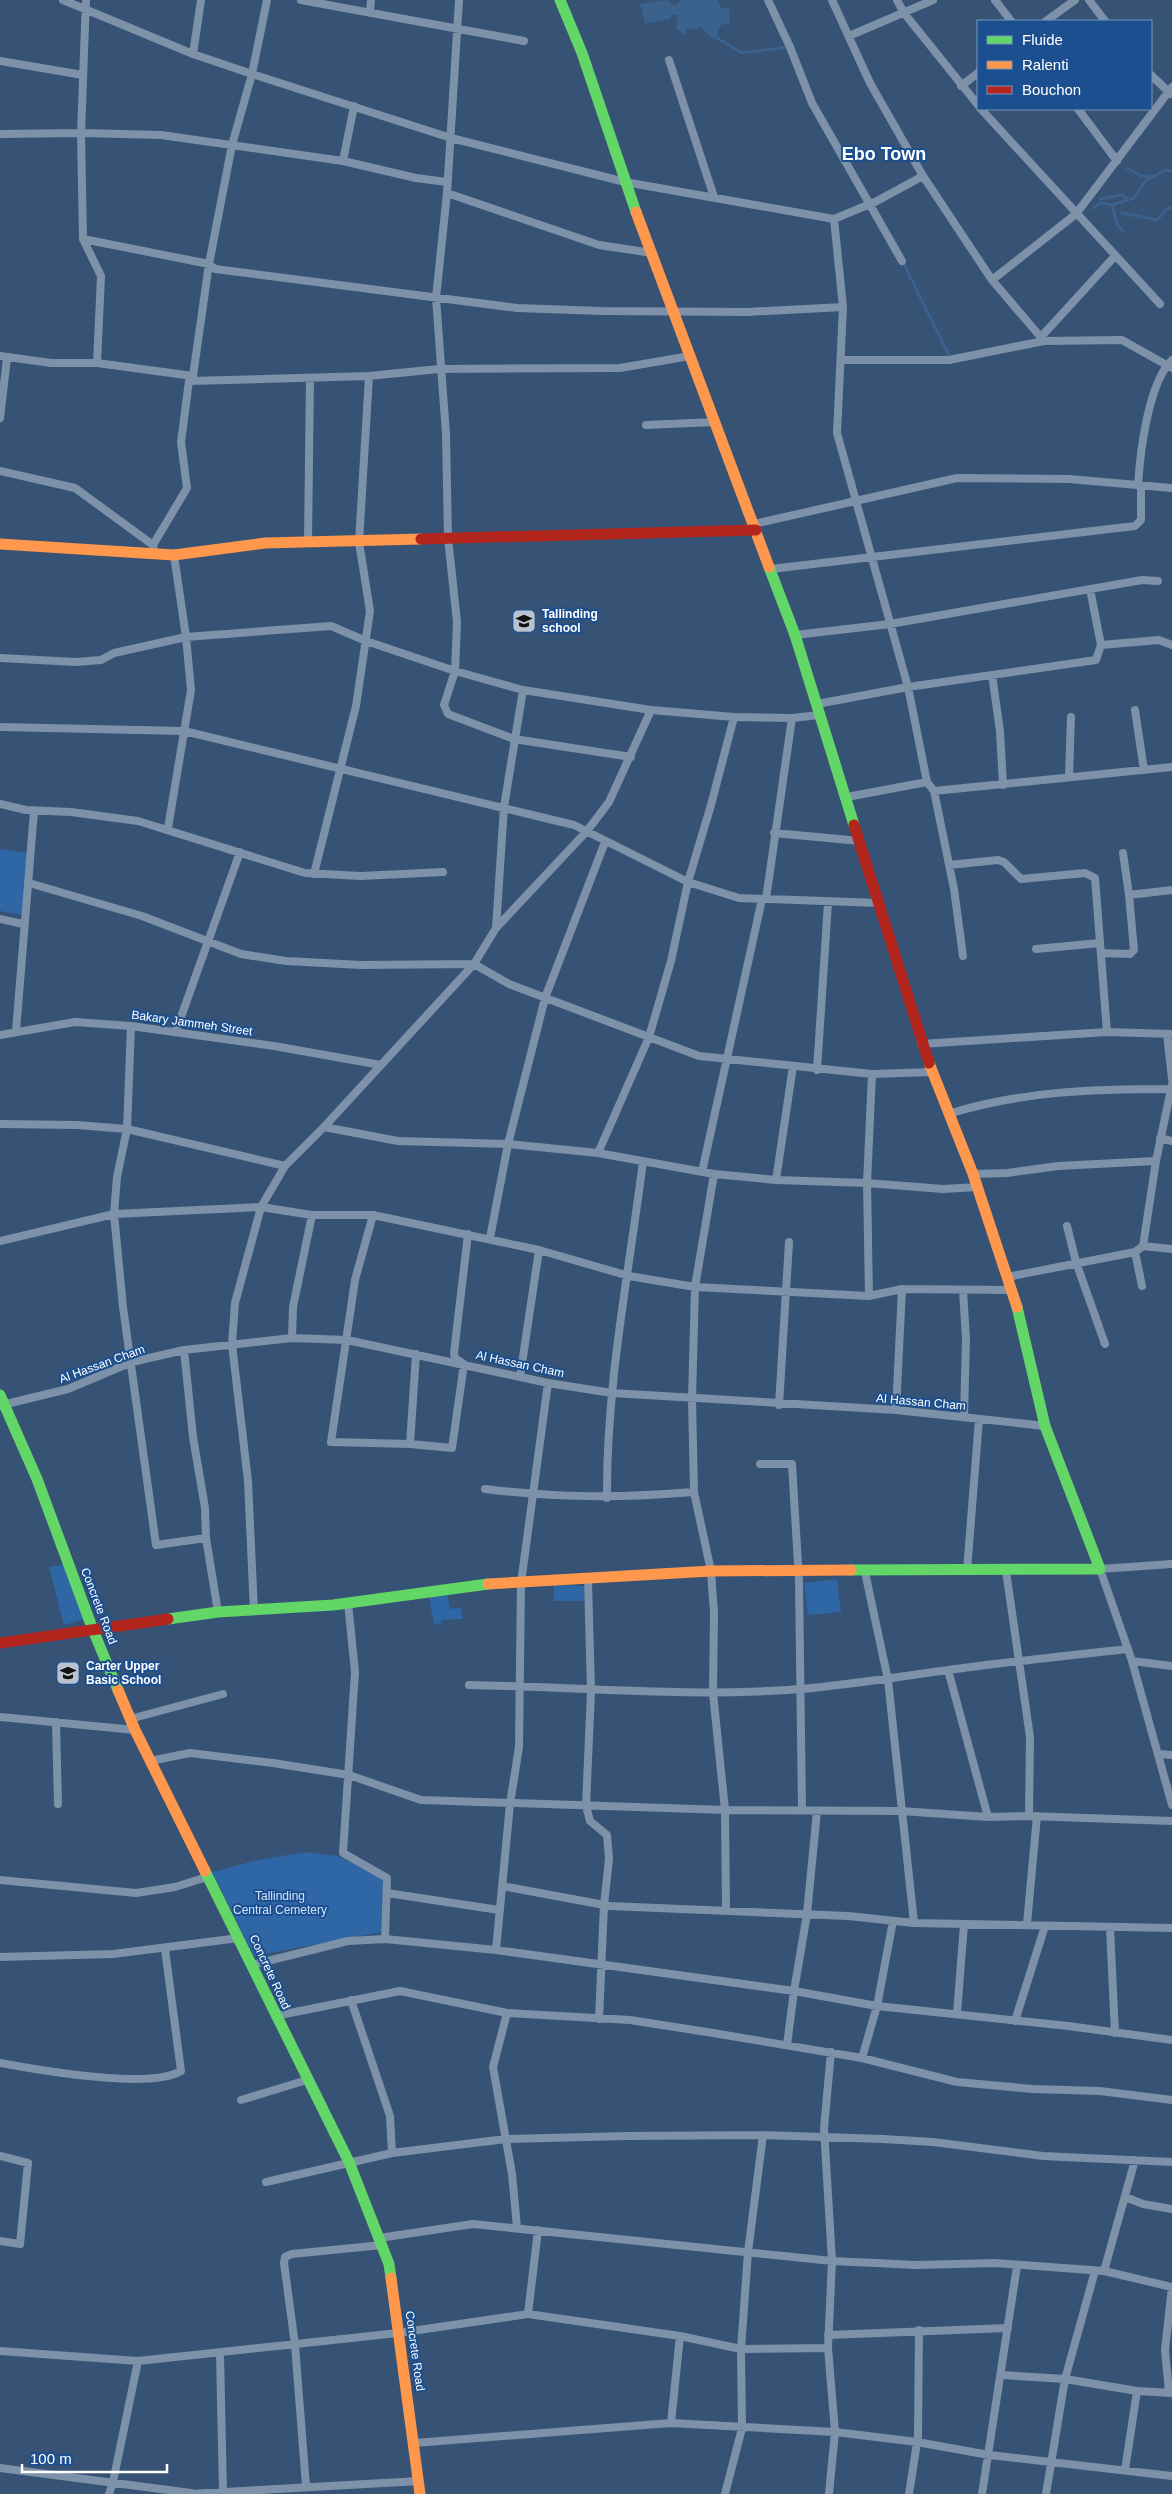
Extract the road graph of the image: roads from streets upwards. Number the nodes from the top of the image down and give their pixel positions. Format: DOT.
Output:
graph roads {
  1 [pos="64,0"];
  2 [pos="86,0"];
  3 [pos="201,0"];
  4 [pos="267,0"];
  5 [pos="301,0"];
  6 [pos="371,0"];
  7 [pos="459,0"];
  8 [pos="560,0"];
  9 [pos="768,0"];
  10 [pos="832,0"];
  11 [pos="897,0"];
  12 [pos="933,0"];
  13 [pos="995,0"];
  14 [pos="1075,0"];
  15 [pos="1089,0"];
  16 [pos="87,11"];
  17 [pos="370,13"];
  18 [pos="904,13"];
  19 [pos="1010,20"];
  20 [pos="1047,20"];
  21 [pos="1104,20"];
  22 [pos="458,28"];
  23 [pos="849,36"];
  24 [pos="524,41"];
  25 [pos="193,54"];
  26 [pos="669,60"];
  27 [pos="0,61"];
  28 [pos="252,74"];
  29 [pos="977,74"];
  30 [pos="83,75"];
  31 [pos="1152,76"];
  32 [pos="962,86"];
  33 [pos="1171,92"];
  34 [pos="977,104"];
  35 [pos="354,106"];
  36 [pos="982,110"];
  37 [pos="1079,110"];
  38 [pos="81,133"];
  39 [pos="0,134"];
  40 [pos="450,138"];
  41 [pos="232,145"];
  42 [pos="1117,161"];
  43 [pos="343,162"];
  44 [pos="924,176"];
  45 [pos="447,182"];
  46 [pos="625,182"];
  47 [pos="447,193"];
  48 [pos="714,197"];
  49 [pos="870,204"];
  50 [pos="1076,214"];
  51 [pos="834,219"];
  52 [pos="82,239"];
  53 [pos="652,253"];
  54 [pos="1115,256"];
  55 [pos="902,261"];
  56 [pos="209,264"];
  57 [pos="992,280"];
  58 [pos="436,298"];
  59 [pos="1160,304"];
  60 [pos="843,307"];
  61 [pos="674,310"];
  62 [pos="1043,339"];
  63 [pos="690,356"];
  64 [pos="3,357"];
  65 [pos="842,360"];
  66 [pos="97,363"];
  67 [pos="1170,364"];
  68 [pos="439,369"];
  69 [pos="369,376"];
  70 [pos="310,378"];
  71 [pos="191,379"];
  72 [pos="0,418"];
  73 [pos="715,422"];
  74 [pos="646,425"];
  75 [pos="0,471"];
  76 [pos="1139,486"];
  77 [pos="1172,488"];
  78 [pos="854,501"];
  79 [pos="755,527"];
  80 [pos="448,538"];
  81 [pos="308,542"];
  82 [pos="359,542"];
  83 [pos="0,544"];
  84 [pos="154,550"];
  85 [pos="174,555"];
  86 [pos="871,558"];
  87 [pos="771,569"];
  88 [pos="1158,581"];
  89 [pos="1090,589"];
  90 [pos="890,624"];
  91 [pos="796,635"];
  92 [pos="186,637"];
  93 [pos="366,641"];
  94 [pos="1101,645"];
  95 [pos="1172,645"];
  96 [pos="0,658"];
  97 [pos="455,671"];
  98 [pos="992,675"];
  99 [pos="908,687"];
  100 [pos="523,690"];
  101 [pos="651,710"];
  102 [pos="818,710"];
  103 [pos="1135,710"];
  104 [pos="734,717"];
  105 [pos="792,718"];
  106 [pos="1071,718"];
  107 [pos="0,727"];
  108 [pos="184,731"];
  109 [pos="514,739"];
  110 [pos="631,757"];
  111 [pos="1172,767"];
  112 [pos="342,768"];
  113 [pos="1144,770"];
  114 [pos="1069,776"];
  115 [pos="927,782"];
  116 [pos="1003,785"];
  117 [pos="934,791"];
  118 [pos="847,796"];
  119 [pos="0,804"];
  120 [pos="504,807"];
  121 [pos="34,811"];
  122 [pos="168,828"];
  123 [pos="587,831"];
  124 [pos="774,833"];
  125 [pos="860,841"];
  126 [pos="605,842"];
  127 [pos="240,852"];
  128 [pos="1123,853"];
  129 [pos="949,865"];
  130 [pos="443,872"];
  131 [pos="314,874"];
  132 [pos="688,882"];
  133 [pos="28,883"];
  134 [pos="1172,890"];
  135 [pos="1130,895"];
  136 [pos="764,899"];
  137 [pos="828,903"];
  138 [pos="879,904"];
  139 [pos="0,919"];
  140 [pos="23,924"];
  141 [pos="496,928"];
  142 [pos="208,943"];
  143 [pos="1100,943"];
  144 [pos="1036,949"];
  145 [pos="1101,953"];
  146 [pos="963,956"];
  147 [pos="474,964"];
  148 [pos="545,998"];
  149 [pos="131,1026"];
  150 [pos="16,1031"];
  151 [pos="176,1032"];
  152 [pos="1106,1032"];
  153 [pos="1170,1034"];
  154 [pos="0,1035"];
  155 [pos="649,1037"];
  156 [pos="921,1044"];
  157 [pos="726,1060"];
  158 [pos="381,1065"];
  159 [pos="793,1066"];
  160 [pos="817,1070"];
  161 [pos="932,1072"];
  162 [pos="872,1074"];
  163 [pos="1172,1079"];
  164 [pos="1171,1086"];
  165 [pos="948,1114"];
  166 [pos="0,1124"];
  167 [pos="324,1127"];
  168 [pos="127,1129"];
  169 [pos="1160,1138"];
  170 [pos="1172,1142"];
  171 [pos="508,1144"];
  172 [pos="598,1153"];
  173 [pos="1156,1161"];
  174 [pos="643,1162"];
  175 [pos="285,1166"];
  176 [pos="702,1172"];
  177 [pos="714,1174"];
  178 [pos="973,1174"];
  179 [pos="776,1180"];
  180 [pos="867,1183"];
  181 [pos="978,1187"];
  182 [pos="261,1207"];
  183 [pos="114,1214"];
  184 [pos="312,1215"];
  185 [pos="373,1215"];
  186 [pos="1067,1226"];
  187 [pos="468,1234"];
  188 [pos="490,1238"];
  189 [pos="0,1241"];
  190 [pos="789,1242"];
  191 [pos="1143,1246"];
  192 [pos="1172,1249"];
  193 [pos="539,1250"];
  194 [pos="1135,1252"];
  195 [pos="1076,1262"];
  196 [pos="629,1276"];
  197 [pos="1007,1277"];
  198 [pos="1142,1286"];
  199 [pos="695,1287"];
  200 [pos="902,1289"];
  201 [pos="963,1290"];
  202 [pos="1012,1290"];
  203 [pos="788,1293"];
  204 [pos="869,1296"];
  205 [pos="292,1338"];
  206 [pos="347,1340"];
  207 [pos="232,1344"];
  208 [pos="1104,1344"];
  209 [pos="184,1350"];
  210 [pos="416,1354"];
  211 [pos="132,1362"];
  212 [pos="464,1364"];
  213 [pos="520,1376"];
  214 [pos="548,1383"];
  215 [pos="612,1393"];
  216 [pos="692,1399"];
  217 [pos="1,1402"];
  218 [pos="779,1405"];
  219 [pos="896,1410"];
  220 [pos="964,1416"];
  221 [pos="979,1419"];
  222 [pos="1045,1426"];
  223 [pos="410,1444"];
  224 [pos="760,1464"];
  225 [pos="485,1489"];
  226 [pos="694,1492"];
  227 [pos="533,1495"];
  228 [pos="607,1498"];
  229 [pos="206,1538"];
  230 [pos="1172,1564"];
  231 [pos="1100,1569"];
  232 [pos="797,1570"];
  233 [pos="710,1571"];
  234 [pos="967,1571"];
  235 [pos="1006,1571"];
  236 [pos="865,1572"];
  237 [pos="588,1580"];
  238 [pos="521,1583"];
  239 [pos="348,1603"];
  240 [pos="254,1611"];
  241 [pos="218,1612"];
  242 [pos="93,1630"];
  243 [pos="0,1643"];
  244 [pos="1128,1649"];
  245 [pos="1020,1660"];
  246 [pos="1132,1660"];
  247 [pos="1172,1666"];
  248 [pos="948,1670"];
  249 [pos="888,1680"];
  250 [pos="469,1685"];
  251 [pos="520,1686"];
  252 [pos="800,1689"];
  253 [pos="591,1691"];
  254 [pos="713,1693"];
  255 [pos="223,1694"];
  256 [pos="0,1716"];
  257 [pos="56,1722"];
  258 [pos="132,1725"];
  259 [pos="1159,1754"];
  260 [pos="1172,1755"];
  261 [pos="150,1761"];
  262 [pos="349,1775"];
  263 [pos="58,1804"];
  264 [pos="510,1804"];
  265 [pos="1172,1805"];
  266 [pos="586,1806"];
  267 [pos="725,1810"];
  268 [pos="802,1810"];
  269 [pos="817,1810"];
  270 [pos="901,1811"];
  271 [pos="1033,1816"];
  272 [pos="988,1817"];
  273 [pos="1172,1821"];
  274 [pos="206,1877"];
  275 [pos="0,1880"];
  276 [pos="502,1886"];
  277 [pos="387,1893"];
  278 [pos="604,1905"];
  279 [pos="726,1909"];
  280 [pos="499,1910"];
  281 [pos="807,1914"];
  282 [pos="893,1921"];
  283 [pos="914,1922"];
  284 [pos="964,1924"];
  285 [pos="1028,1924"];
  286 [pos="1045,1926"];
  287 [pos="1110,1928"];
  288 [pos="1172,1928"];
  289 [pos="239,1938"];
  290 [pos="385,1939"];
  291 [pos="165,1949"];
  292 [pos="496,1950"];
  293 [pos="0,1958"];
  294 [pos="251,1965"];
  295 [pos="601,1966"];
  296 [pos="794,1991"];
  297 [pos="351,2000"];
  298 [pos="877,2006"];
  299 [pos="507,2013"];
  300 [pos="957,2014"];
  301 [pos="275,2016"];
  302 [pos="599,2018"];
  303 [pos="1015,2021"];
  304 [pos="1115,2033"];
  305 [pos="1172,2040"];
  306 [pos="787,2045"];
  307 [pos="831,2052"];
  308 [pos="862,2058"];
  309 [pos="0,2063"];
  310 [pos="307,2080"];
  311 [pos="240,2100"];
  312 [pos="1172,2100"];
  313 [pos="763,2135"];
  314 [pos="826,2138"];
  315 [pos="506,2139"];
  316 [pos="392,2153"];
  317 [pos="0,2156"];
  318 [pos="1135,2160"];
  319 [pos="349,2162"];
  320 [pos="1172,2162"];
  321 [pos="266,2182"];
  322 [pos="1124,2197"];
  323 [pos="1172,2209"];
  324 [pos="518,2228"];
  325 [pos="538,2230"];
  326 [pos="0,2242"];
  327 [pos="380,2242"];
  328 [pos="748,2252"];
  329 [pos="832,2261"];
  330 [pos="1017,2266"];
  331 [pos="1095,2271"];
  332 [pos="1104,2271"];
  333 [pos="1172,2287"];
  334 [pos="528,2314"];
  335 [pos="1008,2328"];
  336 [pos="919,2330"];
  337 [pos="398,2333"];
  338 [pos="828,2335"];
  339 [pos="680,2336"];
  340 [pos="295,2345"];
  341 [pos="828,2348"];
  342 [pos="741,2349"];
  343 [pos="0,2351"];
  344 [pos="220,2354"];
  345 [pos="138,2361"];
  346 [pos="1002,2375"];
  347 [pos="1065,2379"];
  348 [pos="1137,2391"];
  349 [pos="1171,2393"];
  350 [pos="671,2423"];
  351 [pos="742,2428"];
  352 [pos="835,2432"];
  353 [pos="917,2442"];
  354 [pos="414,2443"];
  355 [pos="989,2455"];
  356 [pos="1051,2461"];
  357 [pos="0,2468"];
  358 [pos="1125,2470"];
  359 [pos="1172,2476"];
  360 [pos="419,2481"];
  361 [pos="113,2482"];
  362 [pos="134,2485"];
  363 [pos="306,2486"];
  364 [pos="223,2492"];
  365 [pos="109,2494"];
  366 [pos="136,2494"];
  367 [pos="190,2494"];
  368 [pos="420,2494"];
  369 [pos="725,2494"];
  370 [pos="830,2494"];
  371 [pos="910,2494"];
  372 [pos="982,2494"];
  373 [pos="1046,2494"];
  1 -- 16 [label="street"];
  2 -- 16 [label="street"];
  3 -- 25 [label="street"];
  4 -- 28 [label="street"];
  5 -- 17 [label="street"];
  6 -- 17 [label="street"];
  7 -- 22 [label="street"];
  8 -- 46 [label="street"];
  9 -- 49 [label="street"];
  10 -- 23 [label="street"];
  11 -- 18 [label="street"];
  12 -- 18 [label="street"];
  13 -- 19 [label="street"];
  14 -- 20 [label="street"];
  15 -- 21 [label="street"];
  16 -- 25 [label="street"];
  16 -- 30 [label="street"];
  17 -- 22 [label="street"];
  18 -- 23 [label="street"];
  18 -- 32 [label="street"];
  22 -- 24 [label="street"];
  22 -- 40 [label="street"];
  23 -- 44 [label="street"];
  25 -- 28 [label="street"];
  26 -- 48 [label="street"];
  27 -- 30 [label="street"];
  28 -- 35 [label="street"];
  28 -- 41 [label="street"];
  29 -- 32 [label="street"];
  30 -- 38 [label="street"];
  31 -- 33 [label="street"];
  32 -- 34 [label="street"];
  33 -- 42 [label="street"];
  35 -- 40 [label="street"];
  35 -- 43 [label="street"];
  36 -- 50 [label="street"];
  37 -- 42 [label="street"];
  38 -- 39 [label="street"];
  38 -- 41 [label="street"];
  38 -- 52 [label="street"];
  40 -- 45 [label="street"];
  40 -- 46 [label="street"];
  41 -- 43 [label="street"];
  41 -- 56 [label="street"];
  42 -- 50 [label="street"];
  43 -- 45 [label="street"];
  44 -- 49 [label="street"];
  44 -- 57 [label="street"];
  45 -- 47 [label="street"];
  46 -- 48 [label="street"];
  46 -- 53 [label="street"];
  47 -- 53 [label="street"];
  47 -- 58 [label="street"];
  48 -- 51 [label="street"];
  49 -- 51 [label="street"];
  49 -- 55 [label="street"];
  50 -- 54 [label="street"];
  50 -- 57 [label="street"];
  51 -- 60 [label="street"];
  52 -- 56 [label="street"];
  52 -- 66 [label="street"];
  53 -- 61 [label="street"];
  54 -- 59 [label="street"];
  54 -- 62 [label="street"];
  56 -- 58 [label="street"];
  56 -- 71 [label="street"];
  57 -- 62 [label="street"];
  58 -- 61 [label="street"];
  58 -- 68 [label="street"];
  60 -- 61 [label="street"];
  60 -- 65 [label="street"];
  61 -- 63 [label="street"];
  62 -- 65 [label="street"];
  62 -- 67 [label="street"];
  63 -- 68 [label="street"];
  63 -- 73 [label="street"];
  64 -- 66 [label="street"];
  64 -- 72 [label="street"];
  65 -- 78 [label="street"];
  66 -- 71 [label="street"];
  67 -- 76 [label="street"];
  68 -- 69 [label="street"];
  68 -- 80 [label="street"];
  69 -- 70 [label="street"];
  69 -- 82 [label="street"];
  70 -- 71 [label="street"];
  70 -- 81 [label="street"];
  71 -- 84 [label="street"];
  73 -- 74 [label="street"];
  73 -- 79 [label="street"];
  75 -- 84 [label="street"];
  76 -- 77 [label="street"];
  76 -- 78 [label="street"];
  76 -- 86 [label="street"];
  78 -- 79 [label="street"];
  78 -- 86 [label="street"];
  79 -- 80 [label="street"];
  79 -- 87 [label="street"];
  80 -- 82 [label="street"];
  80 -- 97 [label="street"];
  81 -- 82 [label="street"];
  81 -- 85 [label="street"];
  82 -- 93 [label="street"];
  83 -- 84 [label="street"];
  84 -- 85 [label="street"];
  85 -- 92 [label="street"];
  86 -- 87 [label="street"];
  86 -- 90 [label="street"];
  87 -- 91 [label="street"];
  88 -- 89 [label="street"];
  89 -- 90 [label="street"];
  89 -- 94 [label="street"];
  90 -- 91 [label="street"];
  90 -- 99 [label="street"];
  91 -- 102 [label="street"];
  92 -- 93 [label="street"];
  92 -- 96 [label="street"];
  92 -- 108 [label="street"];
  93 -- 97 [label="street"];
  93 -- 112 [label="street"];
  94 -- 95 [label="street"];
  94 -- 98 [label="street"];
  97 -- 100 [label="street"];
  97 -- 109 [label="street"];
  98 -- 99 [label="street"];
  98 -- 116 [label="street"];
  99 -- 102 [label="street"];
  99 -- 115 [label="street"];
  100 -- 101 [label="street"];
  100 -- 109 [label="street"];
  101 -- 104 [label="street"];
  101 -- 110 [label="street"];
  102 -- 105 [label="street"];
  102 -- 118 [label="street"];
  103 -- 113 [label="street"];
  104 -- 105 [label="street"];
  104 -- 132 [label="street"];
  105 -- 124 [label="street"];
  106 -- 114 [label="street"];
  107 -- 108 [label="street"];
  108 -- 112 [label="street"];
  108 -- 122 [label="street"];
  109 -- 110 [label="street"];
  109 -- 120 [label="street"];
  110 -- 123 [label="street"];
  111 -- 113 [label="street"];
  112 -- 120 [label="street"];
  112 -- 131 [label="street"];
  113 -- 114 [label="street"];
  114 -- 116 [label="street"];
  115 -- 117 [label="street"];
  115 -- 118 [label="street"];
  116 -- 117 [label="street"];
  117 -- 129 [label="street"];
  118 -- 125 [label="street"];
  119 -- 121 [label="street"];
  120 -- 123 [label="street"];
  120 -- 141 [label="street"];
  121 -- 122 [label="street"];
  121 -- 133 [label="street"];
  122 -- 127 [label="street"];
  123 -- 126 [label="street"];
  123 -- 141 [label="street"];
  124 -- 125 [label="street"];
  124 -- 136 [label="street"];
  125 -- 138 [label="street"];
  126 -- 132 [label="street"];
  126 -- 148 [label="street"];
  127 -- 131 [label="street"];
  127 -- 142 [label="street"];
  128 -- 135 [label="street"];
  129 -- 143 [label="street"];
  129 -- 146 [label="street"];
  130 -- 131 [label="street"];
  132 -- 136 [label="street"];
  132 -- 155 [label="street"];
  133 -- 140 [label="street"];
  133 -- 142 [label="street"];
  134 -- 135 [label="street"];
  135 -- 145 [label="street"];
  136 -- 137 [label="street"];
  136 -- 157 [label="street"];
  137 -- 138 [label="street"];
  137 -- 160 [label="street"];
  138 -- 156 [label="street"];
  139 -- 140 [label="street"];
  140 -- 150 [label="street"];
  141 -- 147 [label="street"];
  142 -- 147 [label="street"];
  142 -- 151 [label="street"];
  143 -- 144 [label="street"];
  143 -- 145 [label="street"];
  145 -- 152 [label="street"];
  147 -- 148 [label="street"];
  147 -- 158 [label="street"];
  148 -- 155 [label="street"];
  148 -- 171 [label="street"];
  149 -- 150 [label="street, Bakary Jammeh Street"];
  149 -- 151 [label="street, Bakary Jammeh Street"];
  149 -- 168 [label="street"];
  150 -- 154 [label="street, Bakary Jammeh Street"];
  151 -- 158 [label="street, Bakary Jammeh Street"];
  152 -- 153 [label="street"];
  152 -- 156 [label="street"];
  153 -- 163 [label="street"];
  155 -- 157 [label="street"];
  155 -- 172 [label="street"];
  156 -- 161 [label="street"];
  157 -- 159 [label="street"];
  157 -- 176 [label="street"];
  158 -- 167 [label="street"];
  159 -- 160 [label="street"];
  159 -- 179 [label="street"];
  160 -- 162 [label="street"];
  161 -- 162 [label="street"];
  161 -- 165 [label="street"];
  162 -- 180 [label="street"];
  164 -- 165 [label="street"];
  164 -- 169 [label="street"];
  165 -- 178 [label="street"];
  166 -- 168 [label="street"];
  167 -- 171 [label="street"];
  167 -- 175 [label="street"];
  168 -- 175 [label="street"];
  168 -- 183 [label="street"];
  169 -- 170 [label="street"];
  169 -- 173 [label="street"];
  171 -- 172 [label="street"];
  171 -- 188 [label="street"];
  172 -- 174 [label="street"];
  173 -- 178 [label="street"];
  173 -- 191 [label="street"];
  174 -- 176 [label="street"];
  174 -- 196 [label="street"];
  175 -- 182 [label="street"];
  176 -- 177 [label="street"];
  177 -- 179 [label="street"];
  177 -- 199 [label="street"];
  178 -- 181 [label="street"];
  179 -- 180 [label="street"];
  180 -- 181 [label="street"];
  180 -- 204 [label="street"];
  181 -- 197 [label="street"];
  182 -- 183 [label="street"];
  182 -- 184 [label="street"];
  182 -- 207 [label="street"];
  183 -- 189 [label="street"];
  183 -- 211 [label="street"];
  184 -- 185 [label="street"];
  184 -- 205 [label="street"];
  185 -- 187 [label="street"];
  185 -- 206 [label="street"];
  186 -- 195 [label="street"];
  187 -- 188 [label="street"];
  187 -- 212 [label="street"];
  188 -- 193 [label="street"];
  190 -- 203 [label="street"];
  191 -- 192 [label="street"];
  191 -- 194 [label="street"];
  193 -- 196 [label="street"];
  193 -- 213 [label="street"];
  194 -- 195 [label="street"];
  194 -- 198 [label="street"];
  195 -- 197 [label="street"];
  195 -- 208 [label="street"];
  196 -- 199 [label="street"];
  196 -- 215 [label="street"];
  197 -- 202 [label="street"];
  199 -- 203 [label="street"];
  199 -- 216 [label="street"];
  200 -- 201 [label="street"];
  200 -- 204 [label="street"];
  200 -- 219 [label="street"];
  201 -- 202 [label="street"];
  201 -- 220 [label="street"];
  202 -- 222 [label="street"];
  203 -- 204 [label="street"];
  203 -- 218 [label="street"];
  205 -- 206 [label="street, Al Hassan Cham"];
  205 -- 207 [label="street, Al Hassan Cham"];
  206 -- 210 [label="street, Al Hassan Cham"];
  206 -- 223 [label="street"];
  207 -- 209 [label="street, Al Hassan Cham"];
  207 -- 240 [label="street"];
  209 -- 211 [label="street, Al Hassan Cham"];
  209 -- 229 [label="street"];
  210 -- 212 [label="street, Al Hassan Cham"];
  210 -- 223 [label="street"];
  211 -- 217 [label="street, Al Hassan Cham"];
  211 -- 229 [label="street"];
  212 -- 213 [label="street, Al Hassan Cham"];
  212 -- 223 [label="street"];
  213 -- 214 [label="street, Al Hassan Cham"];
  214 -- 215 [label="street, Al Hassan Cham"];
  214 -- 227 [label="street"];
  215 -- 216 [label="street, Al Hassan Cham"];
  215 -- 228 [label="street"];
  216 -- 218 [label="street, Al Hassan Cham"];
  216 -- 226 [label="street"];
  217 -- 242 [label="street, Concrete Road"];
  218 -- 219 [label="street, Al Hassan Cham"];
  219 -- 220 [label="street, Al Hassan Cham"];
  220 -- 221 [label="street, Al Hassan Cham"];
  221 -- 222 [label="street, Al Hassan Cham"];
  221 -- 234 [label="street"];
  222 -- 231 [label="street"];
  224 -- 232 [label="street"];
  225 -- 227 [label="street"];
  226 -- 228 [label="street"];
  226 -- 233 [label="street"];
  227 -- 228 [label="street"];
  227 -- 238 [label="street"];
  229 -- 241 [label="street"];
  230 -- 231 [label="street"];
  231 -- 235 [label="street"];
  231 -- 244 [label="street"];
  232 -- 233 [label="street"];
  232 -- 236 [label="street"];
  232 -- 252 [label="street"];
  233 -- 237 [label="street"];
  233 -- 254 [label="street"];
  234 -- 235 [label="street"];
  234 -- 236 [label="street"];
  235 -- 245 [label="street"];
  236 -- 249 [label="street"];
  237 -- 238 [label="street"];
  237 -- 253 [label="street"];
  238 -- 239 [label="street"];
  238 -- 251 [label="street"];
  239 -- 240 [label="street"];
  239 -- 262 [label="street"];
  240 -- 241 [label="street"];
  241 -- 242 [label="street"];
  242 -- 243 [label="street"];
  242 -- 258 [label="street, Concrete Road"];
  244 -- 245 [label="street"];
  244 -- 246 [label="street"];
  245 -- 248 [label="street"];
  245 -- 271 [label="street"];
  246 -- 247 [label="street"];
  246 -- 259 [label="street"];
  248 -- 249 [label="street"];
  248 -- 272 [label="street"];
  249 -- 252 [label="street"];
  249 -- 270 [label="street"];
  250 -- 251 [label="street"];
  251 -- 253 [label="street"];
  251 -- 264 [label="street"];
  252 -- 254 [label="street"];
  252 -- 268 [label="street"];
  253 -- 254 [label="street"];
  253 -- 266 [label="street"];
  254 -- 267 [label="street"];
  255 -- 258 [label="street"];
  256 -- 257 [label="street"];
  257 -- 258 [label="street"];
  257 -- 263 [label="street"];
  258 -- 261 [label="street, Concrete Road"];
  259 -- 260 [label="street"];
  259 -- 265 [label="street"];
  261 -- 262 [label="street"];
  261 -- 274 [label="street, Concrete Road"];
  262 -- 264 [label="street"];
  262 -- 277 [label="street"];
  264 -- 266 [label="street"];
  264 -- 276 [label="street"];
  266 -- 267 [label="street"];
  266 -- 278 [label="street"];
  267 -- 268 [label="street"];
  267 -- 279 [label="street"];
  268 -- 269 [label="street"];
  269 -- 270 [label="street"];
  269 -- 281 [label="street"];
  270 -- 272 [label="street"];
  270 -- 283 [label="street"];
  271 -- 272 [label="street"];
  271 -- 273 [label="street"];
  271 -- 285 [label="street"];
  274 -- 275 [label="street"];
  274 -- 289 [label="street, Concrete Road"];
  276 -- 278 [label="street"];
  276 -- 280 [label="street"];
  277 -- 280 [label="street"];
  277 -- 290 [label="street"];
  278 -- 279 [label="street"];
  278 -- 295 [label="street"];
  279 -- 281 [label="street"];
  280 -- 292 [label="street"];
  281 -- 282 [label="street"];
  281 -- 296 [label="street"];
  282 -- 283 [label="street"];
  282 -- 298 [label="street"];
  283 -- 284 [label="street"];
  284 -- 285 [label="street"];
  284 -- 300 [label="street"];
  285 -- 286 [label="street"];
  286 -- 287 [label="street"];
  286 -- 303 [label="street"];
  287 -- 288 [label="street"];
  287 -- 304 [label="street"];
  289 -- 291 [label="street"];
  289 -- 294 [label="street, Concrete Road"];
  290 -- 292 [label="street"];
  290 -- 294 [label="street"];
  291 -- 293 [label="street"];
  291 -- 309 [label="street"];
  292 -- 295 [label="street"];
  294 -- 301 [label="street, Concrete Road"];
  295 -- 296 [label="street"];
  295 -- 302 [label="street"];
  296 -- 298 [label="street"];
  296 -- 306 [label="street"];
  297 -- 299 [label="street"];
  297 -- 301 [label="street"];
  297 -- 316 [label="street"];
  298 -- 300 [label="street"];
  298 -- 308 [label="street"];
  299 -- 302 [label="street"];
  299 -- 315 [label="street"];
  300 -- 303 [label="street"];
  301 -- 310 [label="street, Concrete Road"];
  302 -- 306 [label="street"];
  303 -- 304 [label="street"];
  304 -- 305 [label="street"];
  306 -- 307 [label="street"];
  307 -- 308 [label="street"];
  307 -- 314 [label="street"];
  308 -- 312 [label="street"];
  310 -- 311 [label="street"];
  310 -- 319 [label="street, Concrete Road"];
  313 -- 314 [label="street"];
  313 -- 315 [label="street"];
  313 -- 328 [label="street"];
  314 -- 318 [label="street"];
  314 -- 329 [label="street"];
  315 -- 316 [label="street"];
  315 -- 324 [label="street"];
  316 -- 319 [label="street"];
  317 -- 326 [label="street"];
  318 -- 320 [label="street"];
  318 -- 322 [label="street"];
  319 -- 321 [label="street"];
  319 -- 327 [label="street, Concrete Road"];
  322 -- 323 [label="street"];
  322 -- 332 [label="street"];
  324 -- 325 [label="street"];
  324 -- 327 [label="street"];
  325 -- 328 [label="street"];
  325 -- 334 [label="street"];
  327 -- 337 [label="street, Concrete Road"];
  327 -- 340 [label="street"];
  328 -- 329 [label="street"];
  328 -- 342 [label="street"];
  329 -- 330 [label="street"];
  329 -- 338 [label="street"];
  330 -- 331 [label="street"];
  330 -- 335 [label="street"];
  331 -- 332 [label="street"];
  331 -- 347 [label="street"];
  332 -- 333 [label="street"];
  333 -- 349 [label="street"];
  334 -- 337 [label="street"];
  334 -- 339 [label="street"];
  335 -- 336 [label="street"];
  335 -- 346 [label="street"];
  336 -- 338 [label="street"];
  336 -- 353 [label="street"];
  337 -- 340 [label="street"];
  337 -- 354 [label="street, Concrete Road"];
  338 -- 341 [label="street"];
  339 -- 342 [label="street"];
  339 -- 350 [label="street"];
  340 -- 344 [label="street"];
  340 -- 363 [label="street"];
  341 -- 342 [label="street"];
  341 -- 352 [label="street"];
  342 -- 351 [label="street"];
  343 -- 345 [label="street"];
  344 -- 345 [label="street"];
  344 -- 364 [label="street"];
  345 -- 361 [label="street"];
  346 -- 347 [label="street"];
  346 -- 355 [label="street"];
  347 -- 348 [label="street"];
  347 -- 356 [label="street"];
  348 -- 349 [label="street"];
  348 -- 358 [label="street"];
  350 -- 351 [label="street"];
  350 -- 354 [label="street"];
  351 -- 352 [label="street"];
  351 -- 369 [label="street"];
  352 -- 353 [label="street"];
  352 -- 370 [label="street"];
  353 -- 355 [label="street"];
  353 -- 371 [label="street"];
  354 -- 360 [label="street, Concrete Road"];
  355 -- 356 [label="street"];
  355 -- 372 [label="street"];
  356 -- 358 [label="street"];
  356 -- 373 [label="street"];
  357 -- 361 [label="street"];
  358 -- 359 [label="street"];
  360 -- 363 [label="street"];
  360 -- 368 [label="street, Concrete Road"];
  361 -- 362 [label="street"];
  361 -- 365 [label="street"];
  362 -- 366 [label="street"];
  362 -- 367 [label="street"];
  363 -- 364 [label="street"];
  364 -- 367 [label="street"];
}
